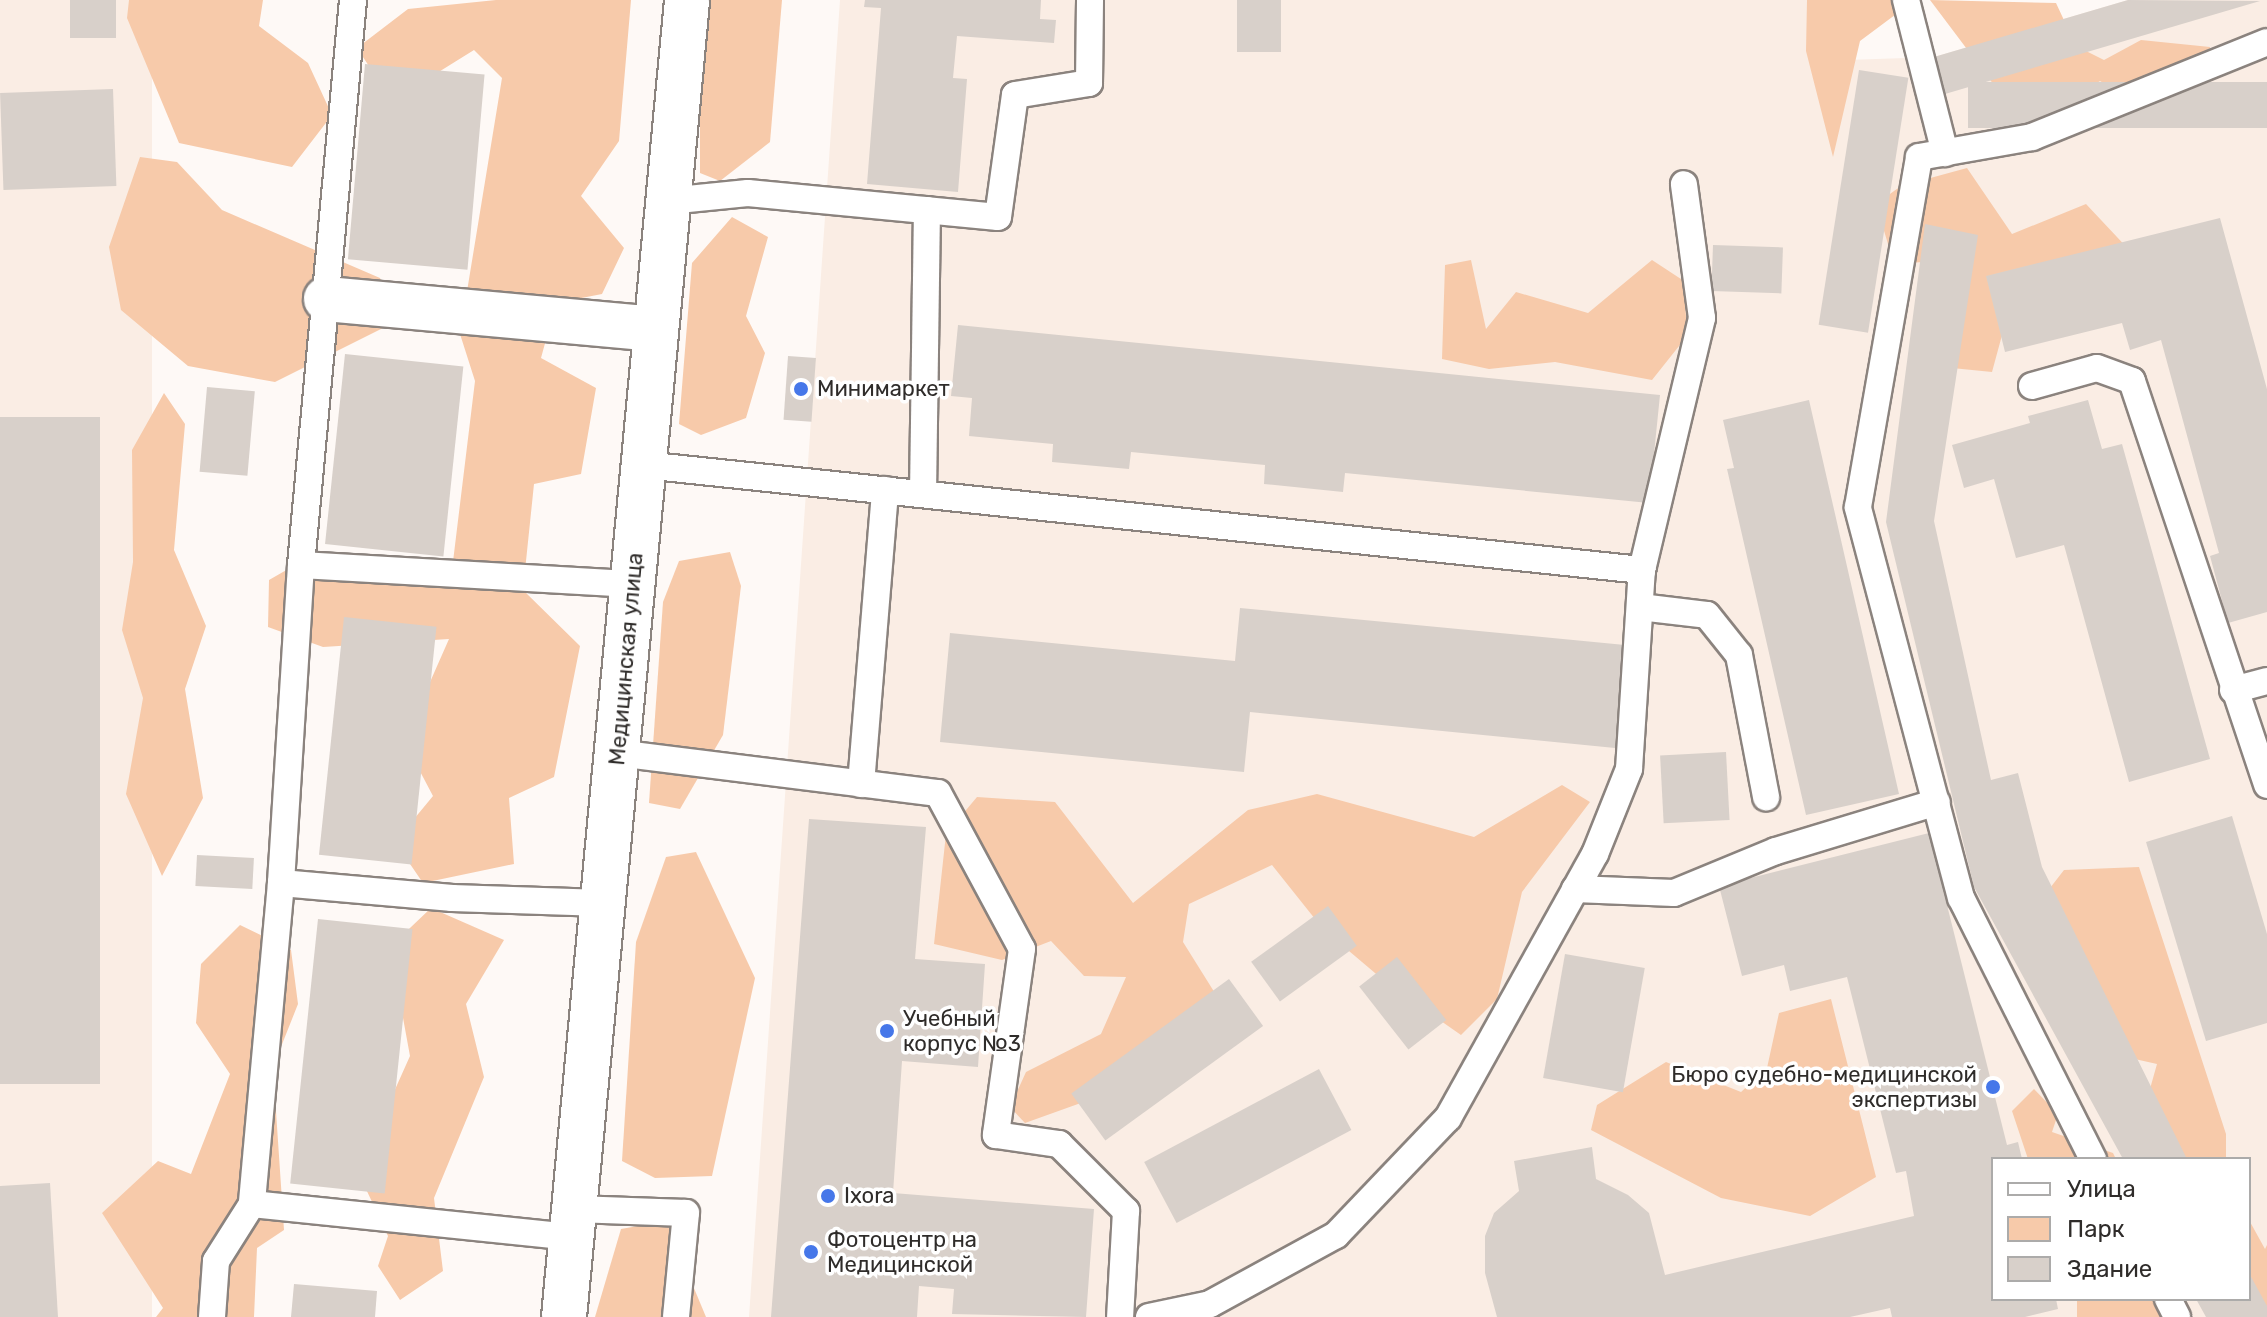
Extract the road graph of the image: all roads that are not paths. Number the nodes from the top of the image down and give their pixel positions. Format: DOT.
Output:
graph roads {
  1 [pos="353,0"];
  2 [pos="687,0"];
  3 [pos="1090,0"];
  4 [pos="1906,0"];
  5 [pos="2267,42"];
  6 [pos="1945,153"];
  7 [pos="1684,184"];
  8 [pos="668,201"];
  9 [pos="927,210"];
  10 [pos="326,299"];
  11 [pos="656,329"];
  12 [pos="2032,386"];
  13 [pos="644,465"];
  14 [pos="885,490"];
  15 [pos="923,494"];
  16 [pos="301,565"];
  17 [pos="1642,570"];
  18 [pos="632,584"];
  19 [pos="1640,607"];
  20 [pos="2267,681"];
  21 [pos="2233,690"];
  22 [pos="617,753"];
  23 [pos="861,784"];
  24 [pos="2267,785"];
  25 [pos="1766,797"];
  26 [pos="1937,802"];
  27 [pos="281,883"];
  28 [pos="1575,889"];
  29 [pos="603,903"];
  30 [pos="2092,1157"];
  31 [pos="252,1204"];
  32 [pos="573,1223"];
  33 [pos="212,1317"];
  34 [pos="564,1317"];
  35 [pos="676,1317"];
  36 [pos="1120,1317"];
  37 [pos="1149,1317"];
  1 -- 10 [label="lane"];
  2 -- 8 [label="street, Медицинская улица"];
  3 -- 9 [label="lane"];
  4 -- 6 [label="lane"];
  5 -- 6 [label="lane"];
  6 -- 26 [label="lane"];
  7 -- 17 [label="lane"];
  8 -- 9 [label="lane"];
  8 -- 11 [label="street, Медицинская улица"];
  9 -- 15 [label="lane"];
  10 -- 11 [label="street"];
  10 -- 16 [label="lane"];
  11 -- 13 [label="street, Медицинская улица"];
  12 -- 21 [label="lane"];
  13 -- 14 [label="lane"];
  13 -- 18 [label="street, Медицинская улица"];
  14 -- 15 [label="lane"];
  14 -- 23 [label="lane"];
  15 -- 17 [label="lane"];
  16 -- 18 [label="lane"];
  16 -- 27 [label="lane"];
  17 -- 19 [label="lane"];
  18 -- 22 [label="street, Медицинская улица"];
  19 -- 25 [label="lane"];
  19 -- 28 [label="lane"];
  20 -- 21 [label="lane"];
  21 -- 24 [label="lane"];
  22 -- 23 [label="lane"];
  22 -- 29 [label="street, Медицинская улица"];
  23 -- 36 [label="lane"];
  26 -- 28 [label="lane"];
  26 -- 30 [label="lane"];
  27 -- 29 [label="lane"];
  27 -- 31 [label="lane"];
  28 -- 37 [label="lane"];
  29 -- 32 [label="street, Медицинская улица"];
  31 -- 32 [label="lane"];
  31 -- 33 [label="lane"];
  32 -- 34 [label="street, Медицинская улица"];
  32 -- 35 [label="lane"];
}
